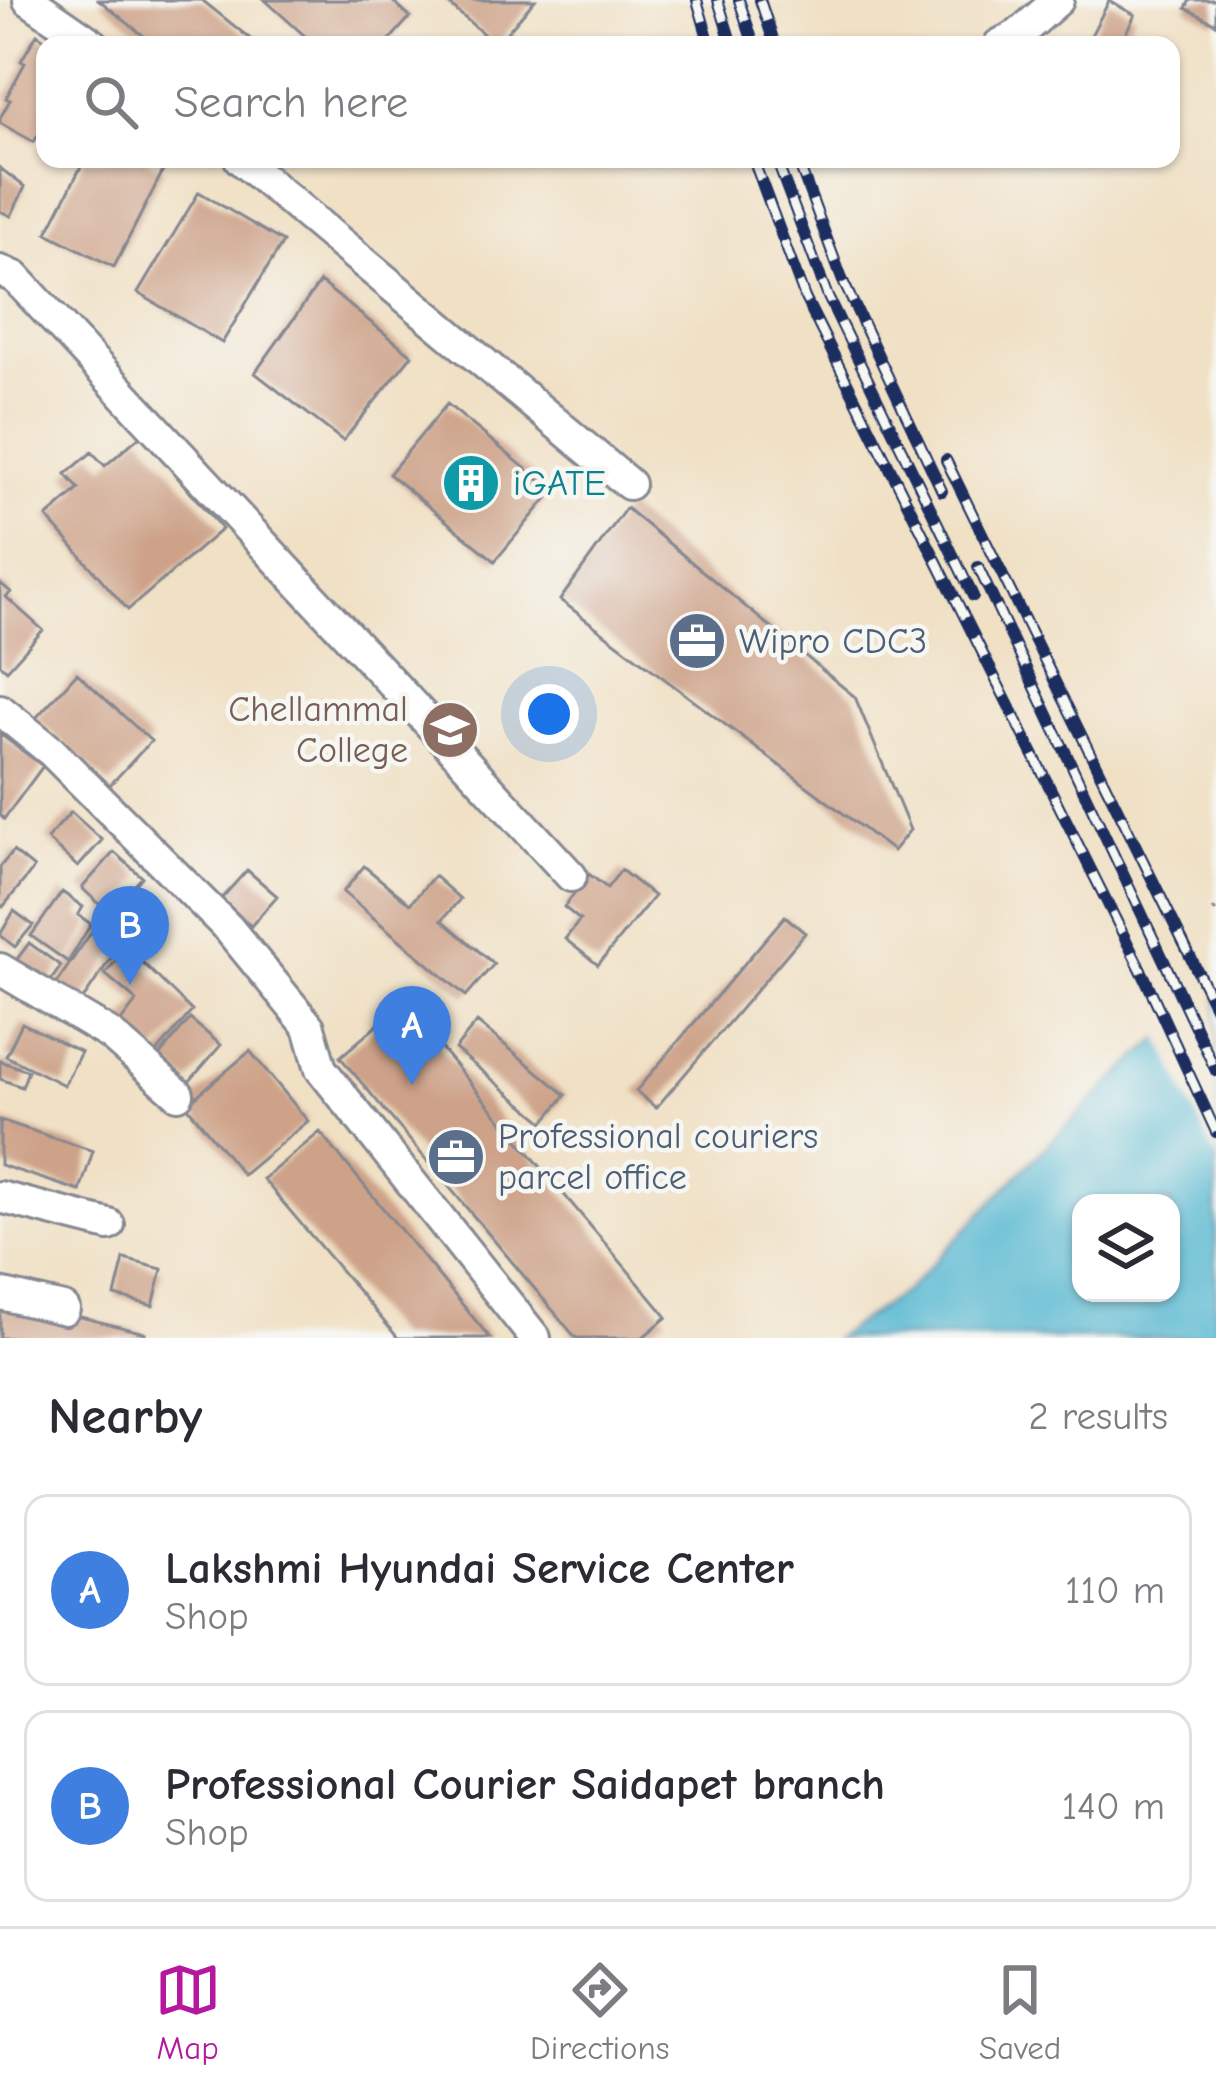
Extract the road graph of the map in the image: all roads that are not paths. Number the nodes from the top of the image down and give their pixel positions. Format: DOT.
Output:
graph roads {
  1 [pos="29,0"];
  2 [pos="1058,0"];
  3 [pos="81,36"];
  4 [pos="1016,36"];
  5 [pos="251,168"];
  6 [pos="0,271"];
  7 [pos="629,484"];
  8 [pos="0,710"];
  9 [pos="571,876"];
  10 [pos="0,969"];
  11 [pos="178,1094"];
  12 [pos="0,1197"];
  13 [pos="109,1225"];
  14 [pos="0,1294"];
  15 [pos="64,1310"];
  16 [pos="535,1338"];
  1 -- 3 [label="street"];
  2 -- 4 [label="street"];
  5 -- 7 [label="street"];
  6 -- 9 [label="street"];
  8 -- 16 [label="street"];
  10 -- 11 [label="street"];
  12 -- 13 [label="street"];
  14 -- 15 [label="street"];
}
